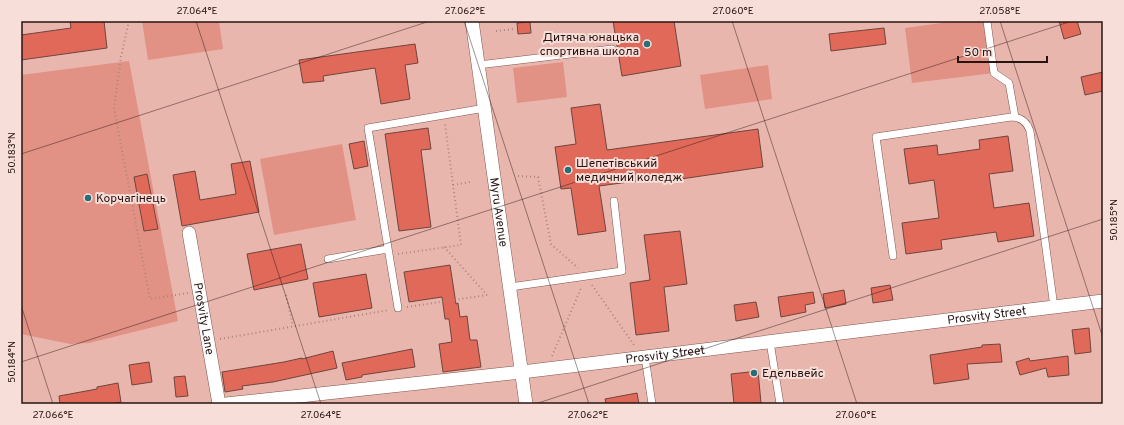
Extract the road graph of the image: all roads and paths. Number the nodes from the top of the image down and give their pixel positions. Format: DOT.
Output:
graph roads {
  1 [pos="129,21"];
  2 [pos="472,21"];
  3 [pos="987,21"];
  4 [pos="514,29"];
  5 [pos="496,31"];
  6 [pos="612,49"];
  7 [pos="478,65"];
  8 [pos="485,108"];
  9 [pos="444,115"];
  10 [pos="1015,117"];
  11 [pos="518,176"];
  12 [pos="470,182"];
  13 [pos="453,185"];
  14 [pos="614,201"];
  15 [pos="189,233"];
  16 [pos="444,247"];
  17 [pos="388,252"];
  18 [pos="893,256"];
  19 [pos="328,259"];
  20 [pos="586,276"];
  21 [pos="510,287"];
  22 [pos="199,292"];
  23 [pos="286,295"];
  24 [pos="1103,301"];
  25 [pos="1054,307"];
  26 [pos="398,308"];
  27 [pos="293,326"];
  28 [pos="208,342"];
  29 [pos="770,342"];
  30 [pos="635,347"];
  31 [pos="645,357"];
  32 [pos="550,360"];
  33 [pos="522,372"];
  34 [pos="219,404"];
  35 [pos="226,404"];
  36 [pos="526,404"];
  37 [pos="652,404"];
  38 [pos="780,404"];
  1 -- 22 [label="path"];
  2 -- 7 [label="street, Myru Avenue"];
  3 -- 10 [label="lane"];
  4 -- 5 [label="path"];
  6 -- 7 [label="lane"];
  7 -- 8 [label="street, Myru Avenue"];
  8 -- 9 [label="lane"];
  8 -- 21 [label="street, Myru Avenue"];
  9 -- 13 [label="path"];
  9 -- 17 [label="lane"];
  10 -- 18 [label="lane"];
  10 -- 25 [label="lane"];
  11 -- 20 [label="path"];
  12 -- 13 [label="path"];
  13 -- 16 [label="path"];
  14 -- 20 [label="lane"];
  15 -- 22 [label="street, Prosvity Lane"];
  16 -- 17 [label="path"];
  16 -- 26 [label="path"];
  17 -- 19 [label="lane"];
  17 -- 26 [label="lane"];
  20 -- 21 [label="lane"];
  20 -- 30 [label="path"];
  20 -- 32 [label="path"];
  21 -- 33 [label="street, Myru Avenue"];
  22 -- 28 [label="street, Prosvity Lane"];
  23 -- 27 [label="path"];
  24 -- 25 [label="street, Prosvity Street"];
  25 -- 29 [label="street, Prosvity Street"];
  26 -- 27 [label="path"];
  27 -- 28 [label="path"];
  28 -- 34 [label="street, Prosvity Lane"];
  29 -- 31 [label="street, Prosvity Street"];
  29 -- 38 [label="lane"];
  31 -- 33 [label="street, Prosvity Street"];
  31 -- 37 [label="lane"];
  33 -- 35 [label="street, Prosvity Street"];
  33 -- 36 [label="street, Myru Avenue"];
}
